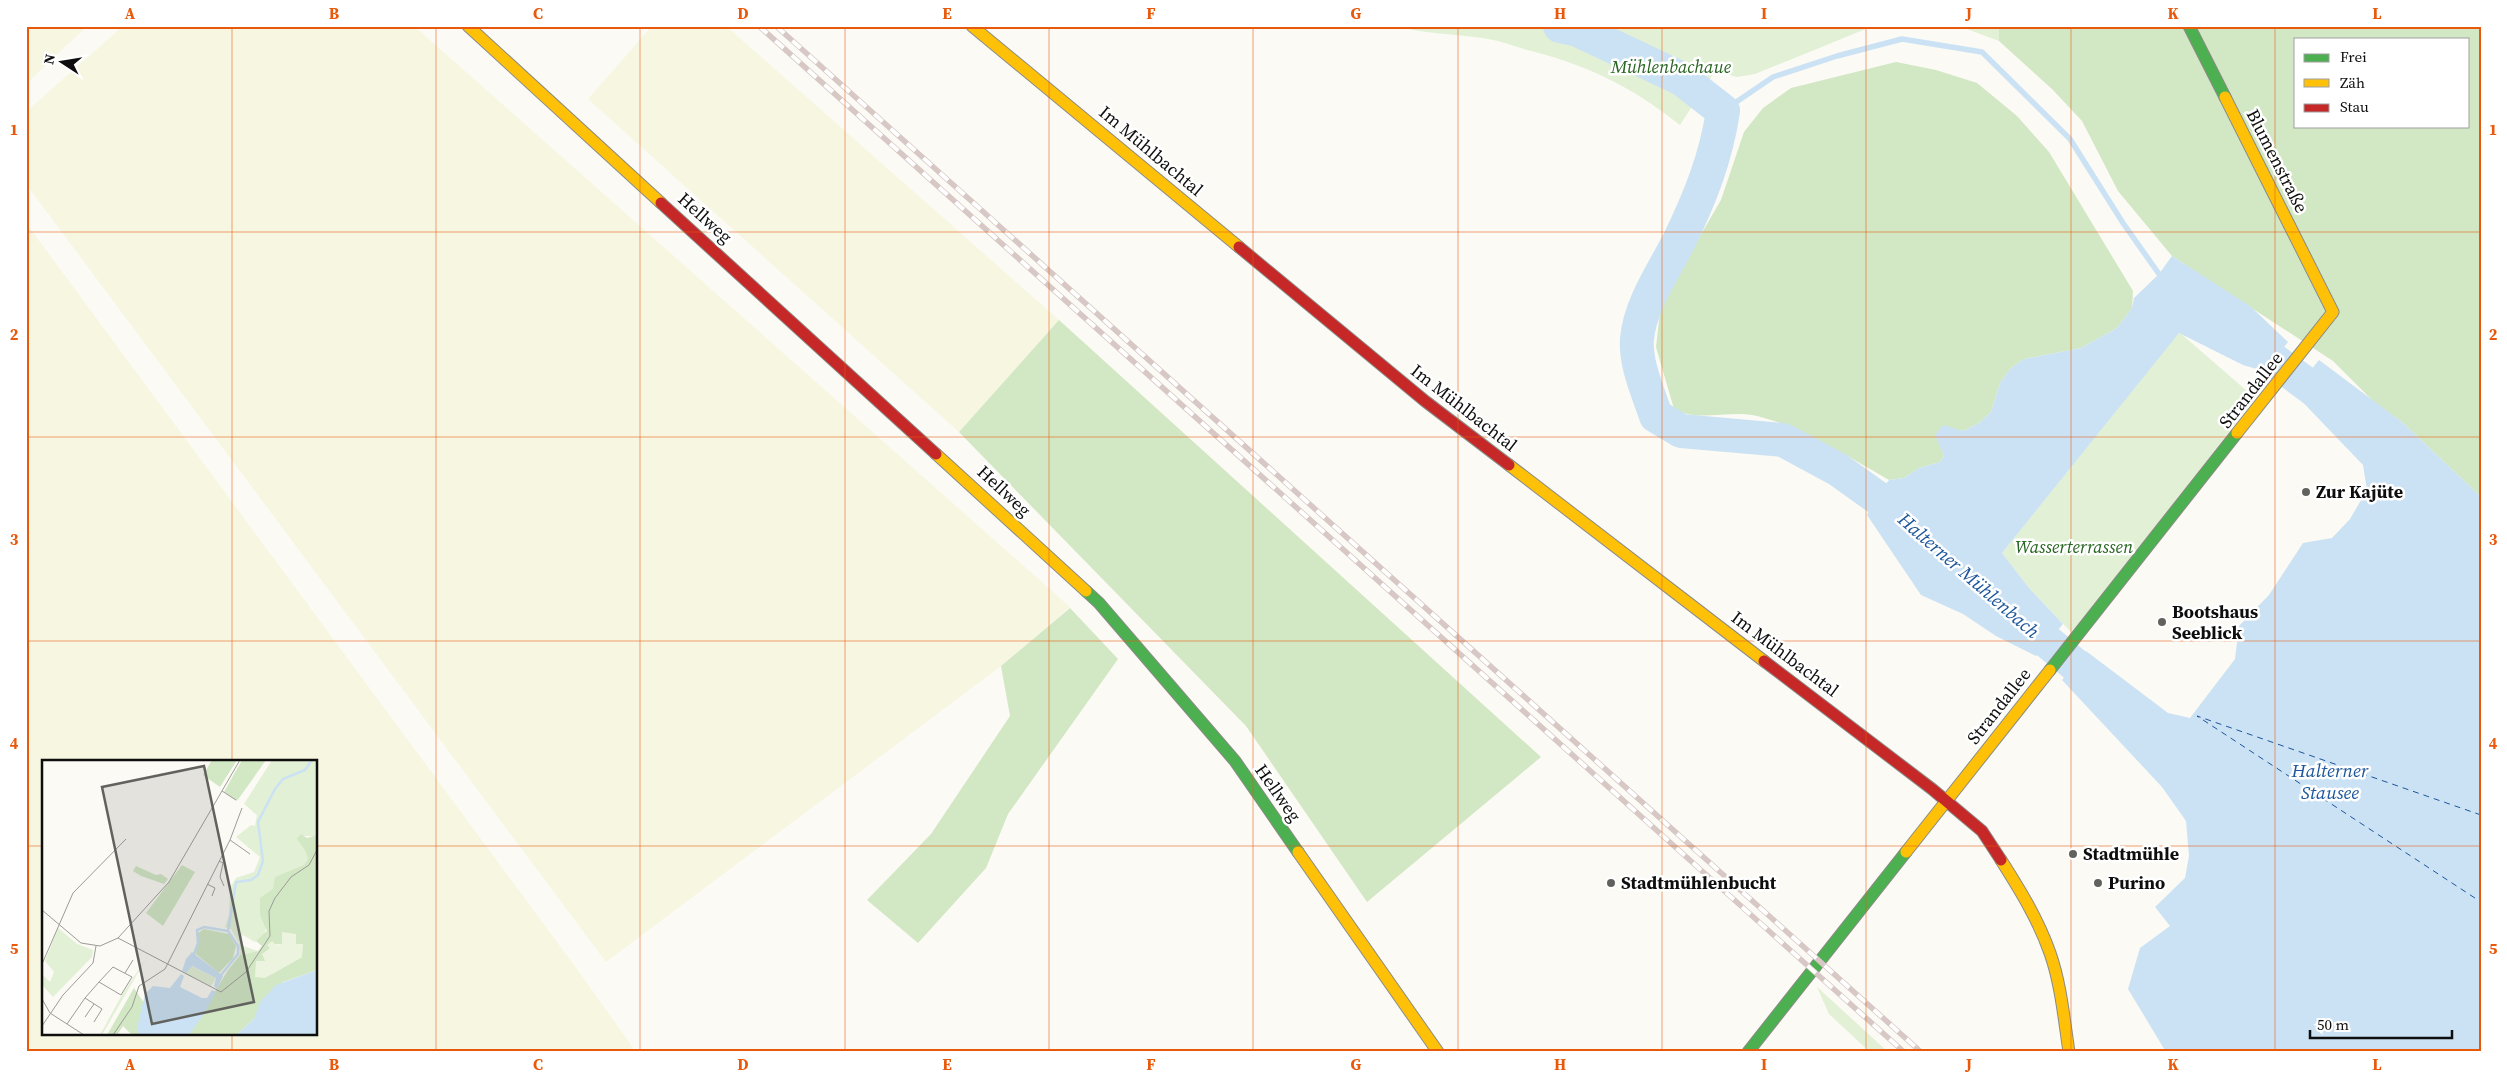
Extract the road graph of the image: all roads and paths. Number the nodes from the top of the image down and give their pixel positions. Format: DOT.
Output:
graph roads {
  1 [pos="468,26"];
  2 [pos="972,26"];
  3 [pos="2190,26"];
  4 [pos="2334,312"];
  5 [pos="1946,801"];
  6 [pos="1438,1052"];
  7 [pos="1748,1052"];
  8 [pos="2069,1052"];
  1 -- 6 [label="street, Hellweg"];
  2 -- 5 [label="street, Im Mühlbachtal"];
  3 -- 4 [label="street, Blumenstraße"];
  4 -- 5 [label="street, Strandallee"];
  5 -- 7 [label="street, Strandallee"];
  5 -- 8 [label="street, Im Mühlbachtal"];
}
